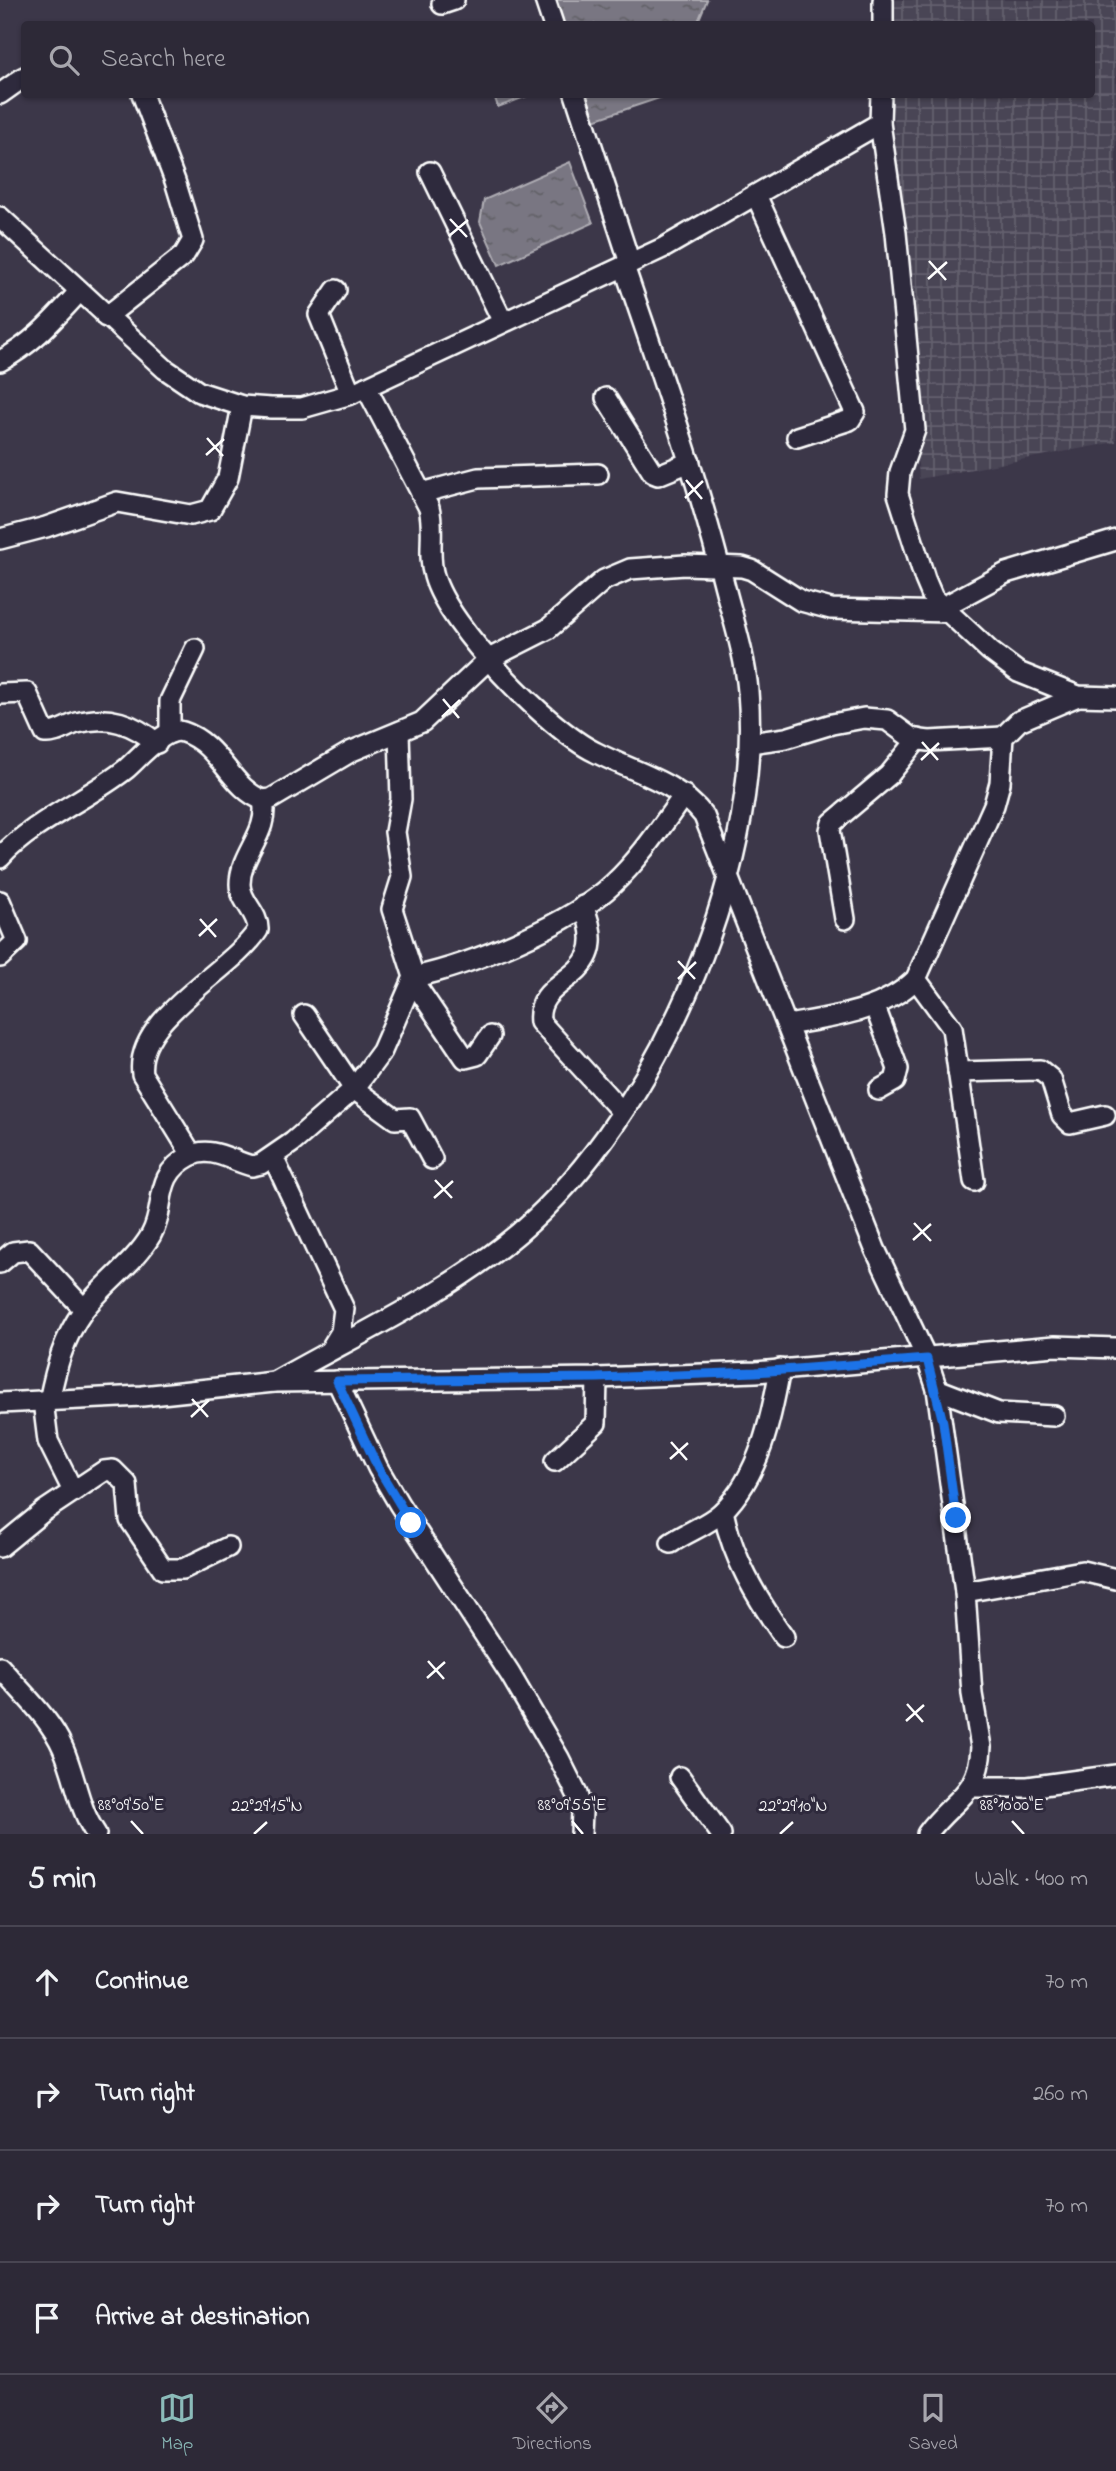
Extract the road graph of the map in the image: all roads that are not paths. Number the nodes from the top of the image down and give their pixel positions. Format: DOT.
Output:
graph roads {
  1 [pos="545,0"];
  2 [pos="883,0"];
  3 [pos="552,21"];
  4 [pos="883,21"];
  5 [pos="21,79"];
  6 [pos="0,94"];
  7 [pos="144,98"];
  8 [pos="576,98"];
  9 [pos="881,98"];
  10 [pos="880,123"];
  11 [pos="430,172"];
  12 [pos="756,195"];
  13 [pos="0,217"];
  14 [pos="627,264"];
  15 [pos="336,290"];
  16 [pos="79,292"];
  17 [pos="106,317"];
  18 [pos="503,322"];
  19 [pos="0,361"];
  20 [pos="359,390"];
  21 [pos="606,398"];
  22 [pos="242,407"];
  23 [pos="797,437"];
  24 [pos="690,462"];
  25 [pos="598,474"];
  26 [pos="421,493"];
  27 [pos="0,539"];
  28 [pos="1116,540"];
  29 [pos="720,567"];
  30 [pos="945,609"];
  31 [pos="195,649"];
  32 [pos="489,659"];
  33 [pos="0,694"];
  34 [pos="1078,696"];
  35 [pos="1116,697"];
  36 [pos="399,732"];
  37 [pos="1003,737"];
  38 [pos="164,738"];
  39 [pos="918,739"];
  40 [pos="750,743"];
  41 [pos="684,795"];
  42 [pos="263,800"];
  43 [pos="0,858"];
  44 [pos="727,876"];
  45 [pos="0,901"];
  46 [pos="583,906"];
  47 [pos="845,919"];
  48 [pos="0,957"];
  49 [pos="413,979"];
  50 [pos="916,979"];
  51 [pos="874,1007"];
  52 [pos="304,1015"];
  53 [pos="788,1025"];
  54 [pos="490,1036"];
  55 [pos="958,1072"];
  56 [pos="354,1089"];
  57 [pos="879,1090"];
  58 [pos="622,1112"];
  59 [pos="1105,1115"];
  60 [pos="192,1155"];
  61 [pos="273,1157"];
  62 [pos="432,1159"];
  63 [pos="974,1181"];
  64 [pos="0,1263"];
  65 [pos="84,1309"];
  66 [pos="1116,1348"];
  67 [pos="329,1350"];
  68 [pos="927,1359"];
  69 [pos="780,1369"];
  70 [pos="597,1378"];
  71 [pos="337,1381"];
  72 [pos="274,1382"];
  73 [pos="937,1389"];
  74 [pos="46,1401"];
  75 [pos="0,1403"];
  76 [pos="1054,1416"];
  77 [pos="555,1461"];
  78 [pos="73,1491"];
  79 [pos="723,1511"];
  80 [pos="671,1543"];
  81 [pos="0,1547"];
  82 [pos="228,1547"];
  83 [pos="1116,1578"];
  84 [pos="965,1592"];
  85 [pos="784,1637"];
  86 [pos="0,1667"];
  87 [pos="1116,1775"];
  88 [pos="680,1777"];
  89 [pos="972,1787"];
  90 [pos="96,1834"];
  91 [pos="581,1834"];
  92 [pos="721,1834"];
  93 [pos="927,1834"];
  1 -- 3 [label="street"];
  2 -- 4 [label="street"];
  5 -- 6 [label="street"];
  7 -- 17 [label="street"];
  8 -- 14 [label="street"];
  9 -- 10 [label="street"];
  10 -- 12 [label="street"];
  10 -- 30 [label="street"];
  11 -- 18 [label="street"];
  12 -- 14 [label="street"];
  12 -- 23 [label="street"];
  13 -- 16 [label="street"];
  14 -- 18 [label="street"];
  14 -- 24 [label="street"];
  15 -- 20 [label="street"];
  16 -- 17 [label="street"];
  16 -- 19 [label="street"];
  17 -- 22 [label="street"];
  18 -- 20 [label="street"];
  20 -- 22 [label="street"];
  20 -- 26 [label="street"];
  21 -- 24 [label="street"];
  22 -- 27 [label="street"];
  24 -- 29 [label="street"];
  25 -- 26 [label="street"];
  26 -- 32 [label="street"];
  28 -- 30 [label="street"];
  29 -- 30 [label="street"];
  29 -- 32 [label="street"];
  29 -- 40 [label="street"];
  30 -- 34 [label="street"];
  31 -- 38 [label="street"];
  32 -- 36 [label="street"];
  32 -- 41 [label="street"];
  33 -- 38 [label="street"];
  34 -- 35 [label="street"];
  34 -- 37 [label="street"];
  36 -- 42 [label="street"];
  36 -- 49 [label="street"];
  37 -- 39 [label="street"];
  37 -- 50 [label="street"];
  38 -- 42 [label="street"];
  38 -- 43 [label="street"];
  39 -- 40 [label="street"];
  39 -- 47 [label="street"];
  40 -- 44 [label="street"];
  41 -- 44 [label="street"];
  41 -- 46 [label="street"];
  42 -- 60 [label="street"];
  44 -- 53 [label="street"];
  44 -- 58 [label="street"];
  45 -- 48 [label="street"];
  46 -- 49 [label="street"];
  46 -- 58 [label="street"];
  49 -- 54 [label="street"];
  49 -- 56 [label="street"];
  50 -- 51 [label="street"];
  50 -- 55 [label="street"];
  51 -- 53 [label="street"];
  51 -- 57 [label="street"];
  52 -- 56 [label="street"];
  53 -- 68 [label="street"];
  55 -- 59 [label="street"];
  55 -- 63 [label="street"];
  56 -- 61 [label="street"];
  56 -- 62 [label="street"];
  58 -- 67 [label="street"];
  60 -- 61 [label="street"];
  60 -- 65 [label="street"];
  61 -- 67 [label="street"];
  64 -- 65 [label="street"];
  65 -- 74 [label="street"];
  66 -- 68 [label="street"];
  67 -- 72 [label="street"];
  68 -- 69 [label="street"];
  68 -- 73 [label="street"];
  69 -- 70 [label="street"];
  69 -- 79 [label="street"];
  70 -- 71 [label="street"];
  70 -- 77 [label="street"];
  71 -- 72 [label="street"];
  71 -- 91 [label="street"];
  72 -- 74 [label="street"];
  73 -- 76 [label="street"];
  73 -- 84 [label="street"];
  74 -- 75 [label="street"];
  74 -- 78 [label="street"];
  78 -- 81 [label="street"];
  78 -- 82 [label="street"];
  79 -- 80 [label="street"];
  79 -- 85 [label="street"];
  83 -- 84 [label="street"];
  84 -- 89 [label="street"];
  86 -- 90 [label="street"];
  87 -- 89 [label="street"];
  88 -- 92 [label="street"];
  89 -- 93 [label="street"];
}
